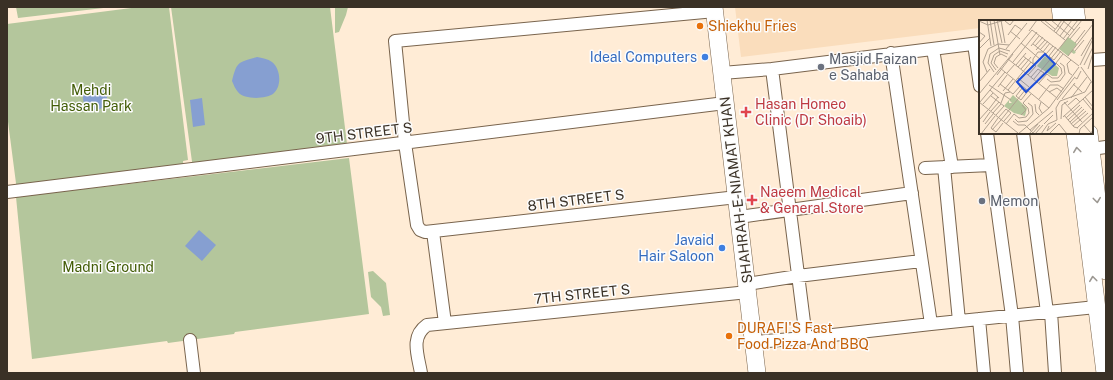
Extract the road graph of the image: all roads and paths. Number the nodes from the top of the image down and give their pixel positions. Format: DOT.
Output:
graph roads {
  1 [pos="1060,7"];
  2 [pos="1075,7"];
  3 [pos="714,9"];
  4 [pos="1062,20"];
  5 [pos="1077,20"];
  6 [pos="977,43"];
  7 [pos="933,48"];
  8 [pos="891,54"];
  9 [pos="1106,59"];
  10 [pos="1093,60"];
  11 [pos="772,69"];
  12 [pos="979,72"];
  13 [pos="722,74"];
  14 [pos="725,102"];
  15 [pos="986,134"];
  16 [pos="1023,134"];
  17 [pos="1075,134"];
  18 [pos="405,143"];
  19 [pos="1095,143"];
  20 [pos="991,165"];
  21 [pos="948,167"];
  22 [pos="925,168"];
  23 [pos="7,192"];
  24 [pos="912,193"];
  25 [pos="736,196"];
  26 [pos="790,210"];
  27 [pos="739,217"];
  28 [pos="433,232"];
  29 [pos="1104,241"];
  30 [pos="921,260"];
  31 [pos="1106,271"];
  32 [pos="798,276"];
  33 [pos="747,288"];
  34 [pos="1096,307"];
  35 [pos="1049,312"];
  36 [pos="1012,316"];
  37 [pos="979,319"];
  38 [pos="960,321"];
  39 [pos="445,323"];
  40 [pos="930,324"];
  41 [pos="806,338"];
  42 [pos="190,340"];
  43 [pos="754,342"];
  44 [pos="194,373"];
  45 [pos="421,373"];
  46 [pos="758,373"];
  47 [pos="984,373"];
  48 [pos="1017,373"];
  49 [pos="1055,373"];
  50 [pos="1105,373"];
  1 -- 4 [label="main road"];
  2 -- 5 [label="main road"];
  3 -- 13 [label="main road, SHAHRAH-E-NIAMAT KHAN"];
  3 -- 18 [label="street"];
  6 -- 7 [label="street"];
  6 -- 12 [label="street"];
  7 -- 8 [label="street"];
  7 -- 21 [label="street"];
  8 -- 11 [label="street"];
  8 -- 24 [label="street"];
  9 -- 10 [label="street"];
  11 -- 13 [label="street"];
  11 -- 26 [label="street"];
  13 -- 14 [label="main road, SHAHRAH-E-NIAMAT KHAN"];
  14 -- 18 [label="street, 9TH STREET S"];
  14 -- 25 [label="main road, SHAHRAH-E-NIAMAT KHAN"];
  15 -- 20 [label="street"];
  16 -- 35 [label="street"];
  34 -- 17 [label="main road, one-way"];
  18 -- 23 [label="street, 9TH STREET S"];
  18 -- 28 [label="street, 8TH STREET S"];
  19 -- 29 [label="main road, one-way"];
  20 -- 21 [label="street"];
  20 -- 36 [label="street"];
  21 -- 22 [label="street"];
  21 -- 38 [label="street"];
  24 -- 26 [label="street"];
  24 -- 30 [label="street"];
  25 -- 27 [label="main road, SHAHRAH-E-NIAMAT KHAN"];
  25 -- 28 [label="street, 8TH STREET S"];
  26 -- 27 [label="street"];
  26 -- 32 [label="street"];
  27 -- 33 [label="main road, SHAHRAH-E-NIAMAT KHAN"];
  28 -- 39 [label="street"];
  29 -- 31 [label="main road"];
  30 -- 32 [label="street, 7TH STREET S"];
  30 -- 40 [label="street"];
  32 -- 33 [label="street, 7TH STREET S"];
  32 -- 41 [label="street"];
  33 -- 39 [label="street, 7TH STREET S"];
  33 -- 43 [label="main road, SHAHRAH-E-NIAMAT KHAN"];
  34 -- 35 [label="street"];
  34 -- 50 [label="main road"];
  35 -- 36 [label="street"];
  35 -- 49 [label="street"];
  36 -- 37 [label="street"];
  36 -- 48 [label="street"];
  37 -- 38 [label="street"];
  37 -- 47 [label="street"];
  38 -- 40 [label="street"];
  39 -- 45 [label="street, 7TH STREET S"];
  40 -- 41 [label="street"];
  41 -- 43 [label="street"];
  42 -- 44 [label="street"];
  43 -- 46 [label="main road, SHAHRAH-E-NIAMAT KHAN"];
}
